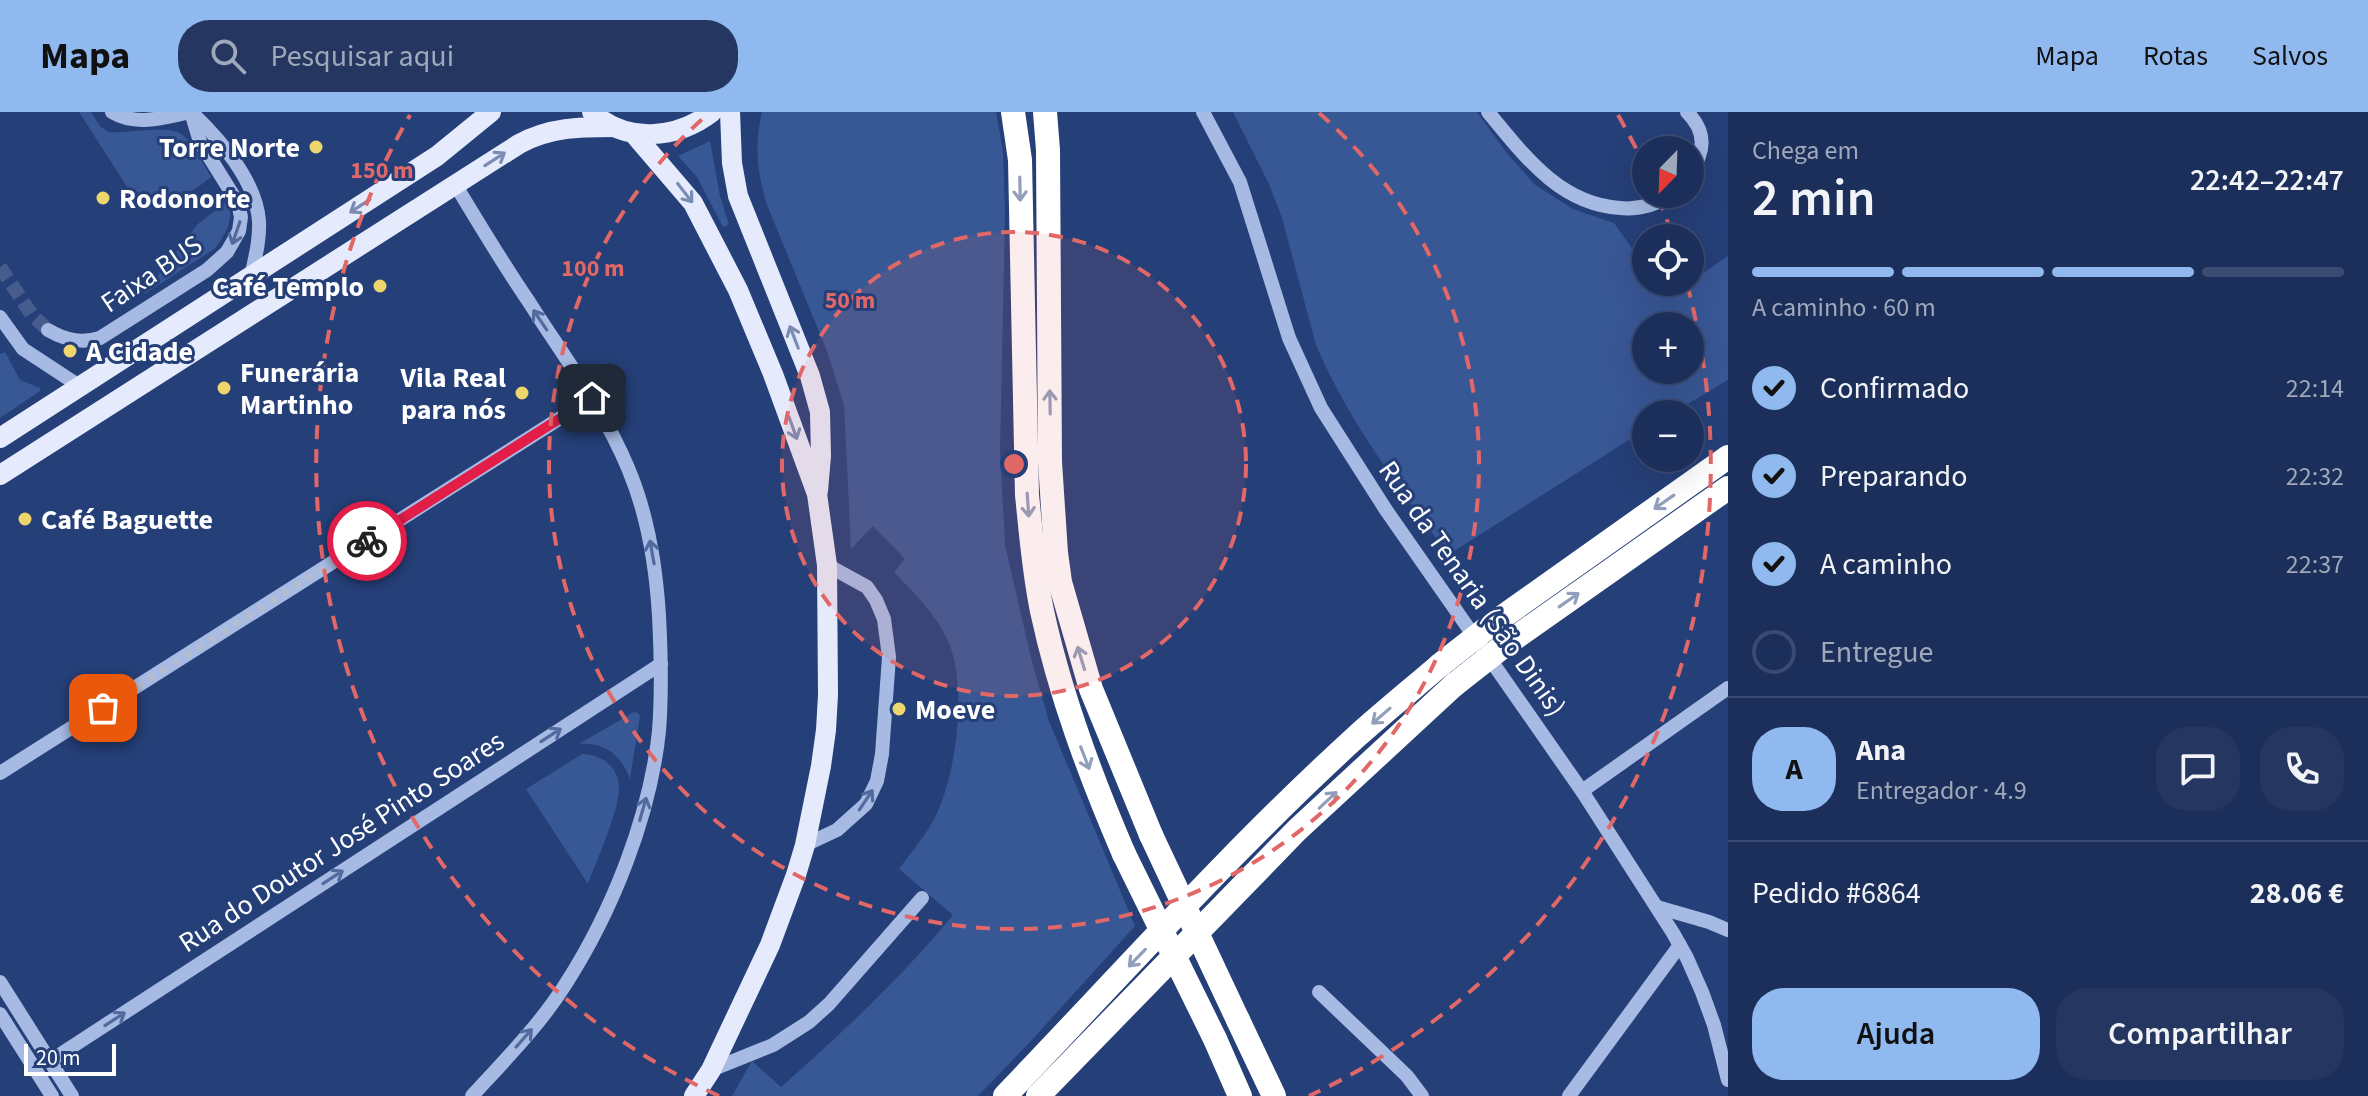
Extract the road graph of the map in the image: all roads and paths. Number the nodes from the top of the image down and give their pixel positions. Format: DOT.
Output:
graph roads {
  1 [pos="112,112"];
  2 [pos="191,112"];
  3 [pos="491,112"];
  4 [pos="592,112"];
  5 [pos="712,112"];
  6 [pos="730,112"];
  7 [pos="1013,112"];
  8 [pos="1045,112"];
  9 [pos="1203,112"];
  10 [pos="1488,112"];
  11 [pos="1687,112"];
  12 [pos="614,127"];
  13 [pos="634,134"];
  14 [pos="1702,136"];
  15 [pos="455,184"];
  16 [pos="1640,208"];
  17 [pos="251,277"];
  18 [pos="0,317"];
  19 [pos="48,330"];
  20 [pos="81,387"];
  21 [pos="592,398"];
  22 [pos="0,438"];
  23 [pos="1728,457"];
  24 [pos="0,475"];
  25 [pos="1728,488"];
  26 [pos="817,494"];
  27 [pos="827,565"];
  28 [pos="661,664"];
  29 [pos="1447,675"];
  30 [pos="1728,688"];
  31 [pos="0,773"];
  32 [pos="1582,791"];
  33 [pos="1297,830"];
  34 [pos="805,845"];
  35 [pos="922,898"];
  36 [pos="1657,907"];
  37 [pos="1728,930"];
  38 [pos="1680,945"];
  39 [pos="0,982"];
  40 [pos="1319,992"];
  41 [pos="0,1014"];
  42 [pos="50,1061"];
  43 [pos="711,1070"];
  44 [pos="1728,1080"];
  45 [pos="52,1096"];
  46 [pos="72,1096"];
  47 [pos="472,1096"];
  48 [pos="694,1096"];
  49 [pos="1005,1096"];
  50 [pos="1038,1096"];
  51 [pos="1058,1096"];
  52 [pos="1240,1096"];
  53 [pos="1274,1096"];
  54 [pos="1422,1096"];
  55 [pos="1569,1096"];
  1 -- 2 [label="street"];
  2 -- 17 [label="street"];
  2 -- 19 [label="street, Faixa BUS, one-way"];
  3 -- 17 [label="main road, one-way"];
  4 -- 12 [label="main road"];
  5 -- 13 [label="main road"];
  26 -- 6 [label="main road, one-way"];
  7 -- 52 [label="highway, one-way, bridge"];
  53 -- 8 [label="highway, one-way, bridge"];
  9 -- 32 [label="street, Rua da Tenaria (São Dinis)"];
  10 -- 16 [label="street"];
  11 -- 14 [label="street"];
  12 -- 13 [label="main road"];
  15 -- 12 [label="main road, one-way"];
  13 -- 26 [label="main road, one-way"];
  21 -- 15 [label="street, one-way"];
  15 -- 24 [label="main road"];
  17 -- 20 [label="main road"];
  18 -- 20 [label="street"];
  20 -- 22 [label="main road"];
  28 -- 21 [label="street, one-way"];
  21 -- 31 [label="street"];
  23 -- 29 [label="highway, one-way, bridge"];
  29 -- 25 [label="highway, one-way, bridge"];
  26 -- 27 [label="main road"];
  27 -- 34 [label="main road"];
  34 -- 27 [label="street, one-way"];
  42 -- 28 [label="street, Rua do Doutor José Pinto Soares, one-way"];
  47 -- 28 [label="street, one-way"];
  33 -- 29 [label="highway, one-way"];
  29 -- 49 [label="highway, one-way"];
  30 -- 32 [label="street"];
  32 -- 36 [label="street, Rua da Tenaria (São Dinis)"];
  33 -- 50 [label="highway"];
  33 -- 51 [label="highway"];
  34 -- 43 [label="main road"];
  35 -- 43 [label="street"];
  36 -- 37 [label="street"];
  36 -- 38 [label="street, Rua da Tenaria (São Dinis)"];
  38 -- 44 [label="street, Rua da Tenaria (São Dinis)"];
  38 -- 55 [label="street"];
  39 -- 42 [label="street"];
  40 -- 54 [label="street"];
  41 -- 45 [label="street"];
  42 -- 46 [label="street"];
  43 -- 48 [label="main road"];
}
